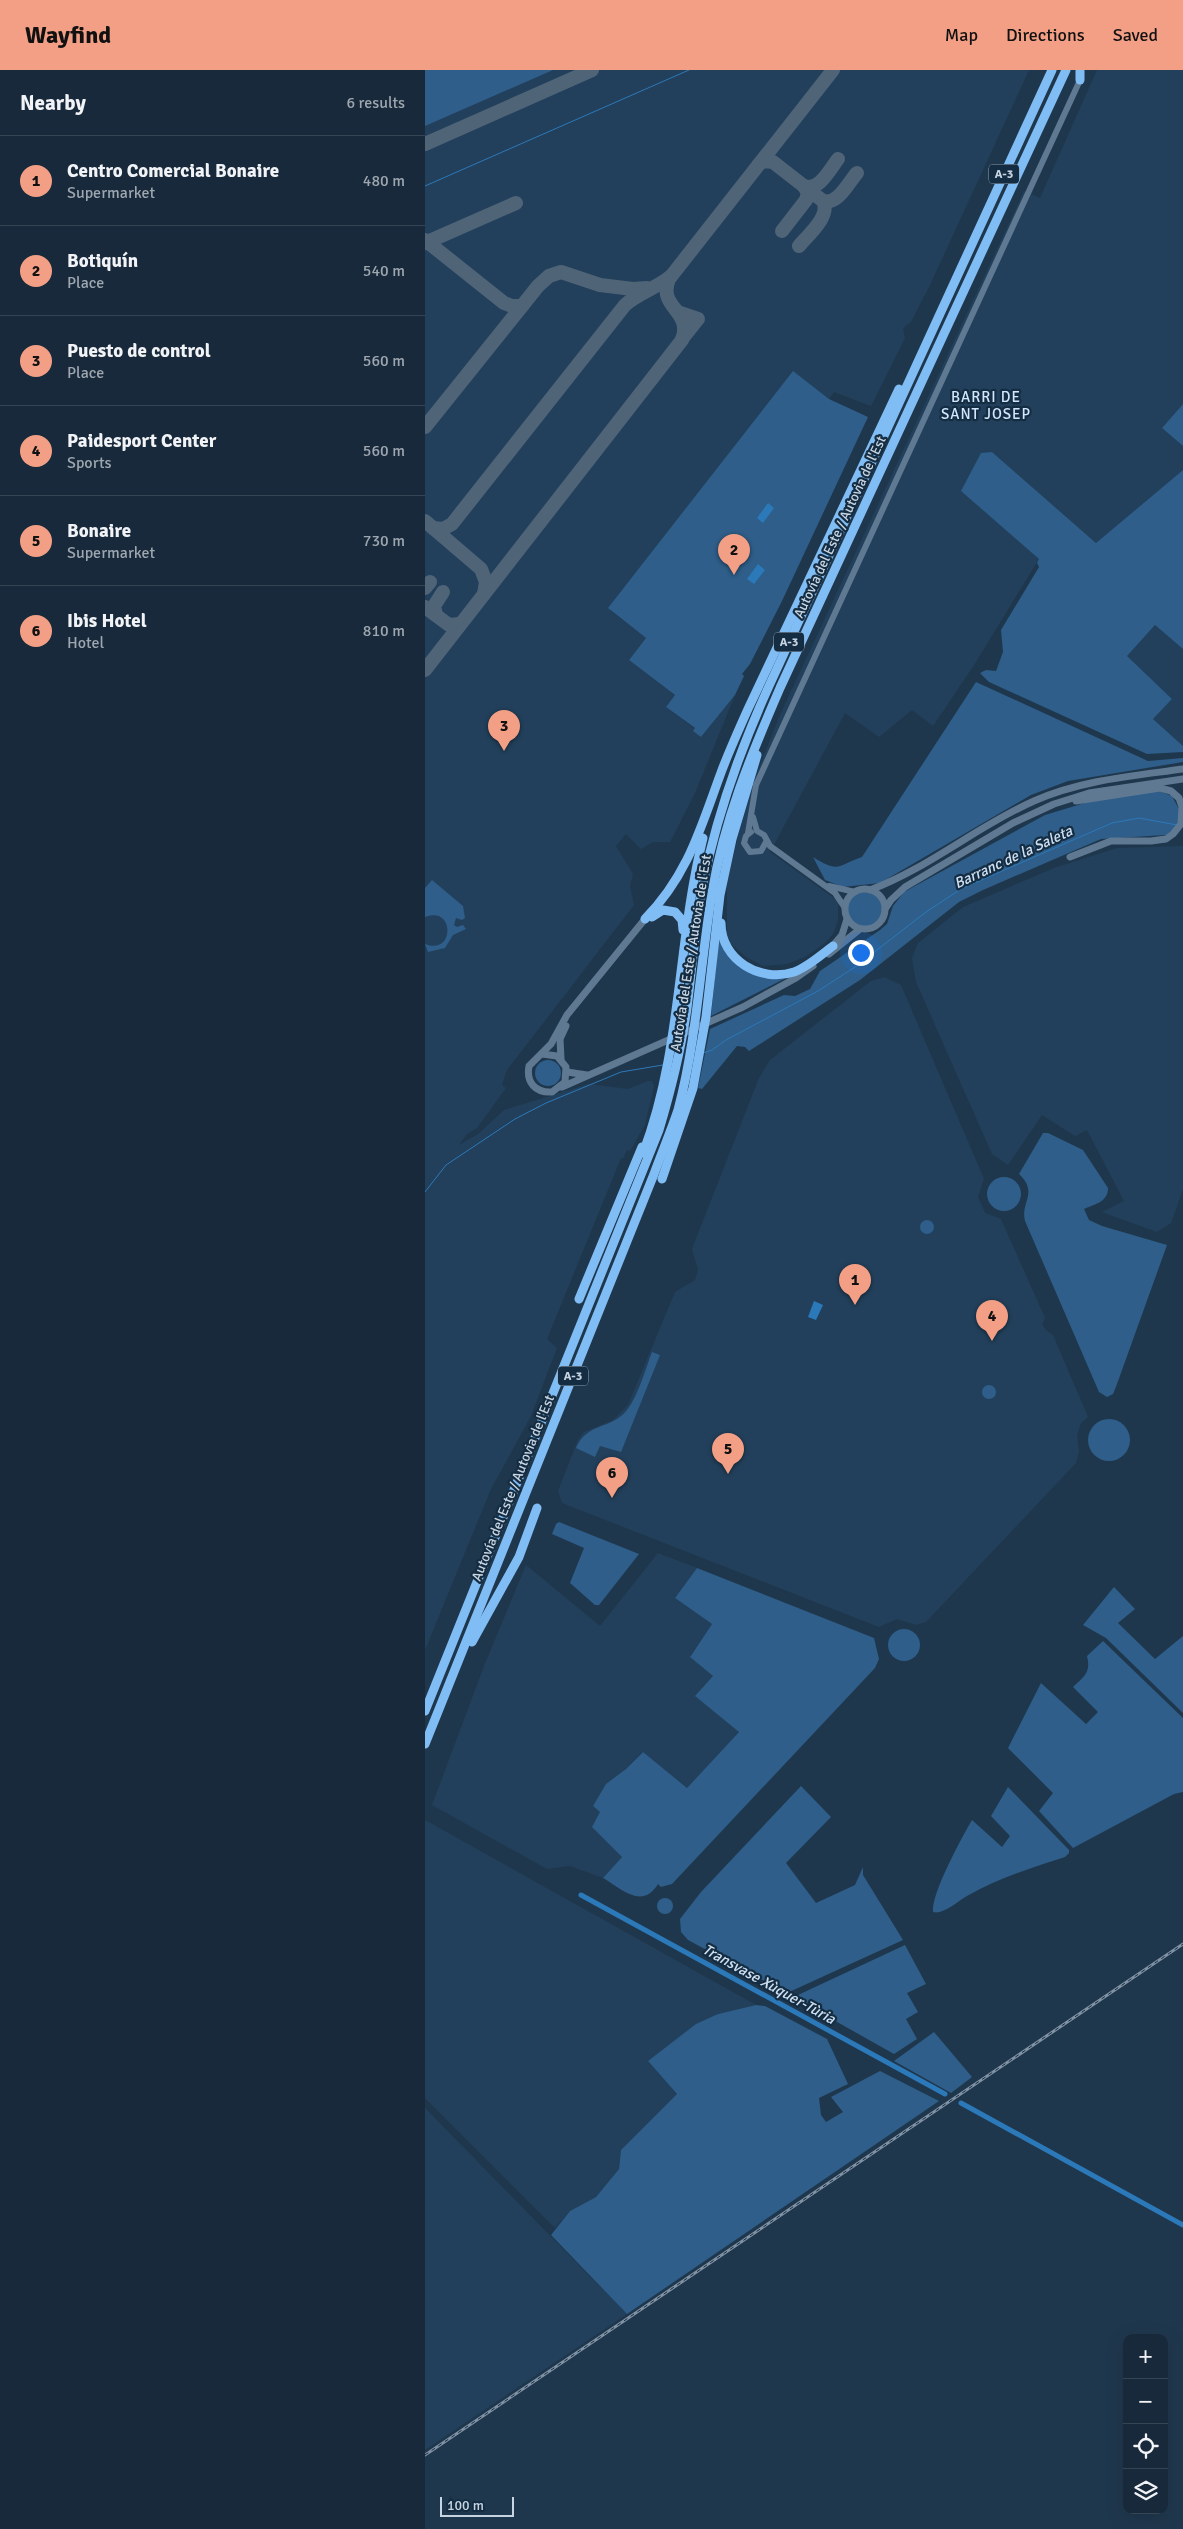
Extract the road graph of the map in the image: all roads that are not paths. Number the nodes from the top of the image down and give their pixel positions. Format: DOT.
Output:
graph roads {
  1 [pos="1052,70"];
  2 [pos="1066,70"];
  3 [pos="1084,70"];
  4 [pos="1080,75"];
  5 [pos="956,277"];
  6 [pos="797,653"];
  7 [pos="1183,769"];
  8 [pos="1183,779"];
  9 [pos="714,793"];
  10 [pos="752,799"];
  11 [pos="1054,804"];
  12 [pos="1183,818"];
  13 [pos="757,831"];
  14 [pos="749,833"];
  15 [pos="766,842"];
  16 [pos="761,851"];
  17 [pos="780,854"];
  18 [pos="1070,857"];
  19 [pos="816,879"];
  20 [pos="722,888"];
  21 [pos="870,890"];
  22 [pos="855,892"];
  23 [pos="845,908"];
  24 [pos="885,908"];
  25 [pos="847,919"];
  26 [pos="646,921"];
  27 [pos="860,929"];
  28 [pos="833,946"];
  29 [pos="822,959"];
  30 [pos="681,985"];
  31 [pos="708,1020"];
  32 [pos="542,1054"];
  33 [pos="561,1059"];
  34 [pos="567,1072"];
  35 [pos="587,1075"];
  36 [pos="669,1084"];
  37 [pos="562,1087"];
  38 [pos="657,1110"];
  39 [pos="662,1179"];
  40 [pos="579,1299"];
  41 [pos="588,1304"];
  42 [pos="537,1508"];
  43 [pos="459,1663"];
  44 [pos="425,1711"];
  45 [pos="425,1744"];
  1 -- 5 [label="highway, Autovía del Este / Autovia de l'Est / A-3"];
  2 -- 6 [label="highway, Autovía del Este / Autovia de l'Est / A-3"];
  3 -- 4 [label="street"];
  4 -- 10 [label="street"];
  5 -- 9 [label="highway"];
  5 -- 36 [label="highway, Autovía del Este / Autovia de l'Est / A-3"];
  6 -- 20 [label="highway"];
  6 -- 43 [label="highway, Autovía del Este / Autovia de l'Est / A-3"];
  7 -- 21 [label="main road"];
  8 -- 11 [label="main road"];
  9 -- 26 [label="highway"];
  9 -- 30 [label="highway"];
  10 -- 13 [label="street"];
  10 -- 14 [label="street"];
  11 -- 12 [label="main road"];
  11 -- 24 [label="main road"];
  12 -- 18 [label="main road"];
  13 -- 14 [label="street"];
  13 -- 15 [label="street"];
  14 -- 16 [label="street"];
  15 -- 16 [label="street"];
  15 -- 17 [label="street"];
  16 -- 17 [label="street"];
  17 -- 19 [label="street"];
  19 -- 22 [label="street"];
  19 -- 23 [label="street"];
  20 -- 28 [label="highway"];
  20 -- 31 [label="highway"];
  21 -- 22 [label="main road"];
  21 -- 24 [label="main road"];
  22 -- 23 [label="main road"];
  23 -- 25 [label="main road"];
  24 -- 27 [label="main road"];
  25 -- 27 [label="main road"];
  25 -- 28 [label="main road"];
  26 -- 30 [label="highway"];
  26 -- 32 [label="main road"];
  26 -- 33 [label="main road"];
  27 -- 29 [label="main road"];
  28 -- 29 [label="main road"];
  29 -- 31 [label="main road"];
  30 -- 36 [label="highway"];
  31 -- 35 [label="main road"];
  31 -- 39 [label="highway"];
  32 -- 33 [label="main road"];
  32 -- 37 [label="main road"];
  33 -- 34 [label="main road"];
  34 -- 35 [label="main road"];
  34 -- 37 [label="main road"];
  35 -- 37 [label="main road"];
  36 -- 38 [label="highway"];
  36 -- 41 [label="highway, Autovía del Este / Autovia de l'Est / A-3"];
  38 -- 40 [label="highway"];
  38 -- 41 [label="highway"];
  41 -- 44 [label="highway, Autovía del Este / Autovia de l'Est / A-3"];
  42 -- 43 [label="highway"];
  43 -- 45 [label="highway, Autovía del Este / Autovia de l'Est / A-3"];
}
